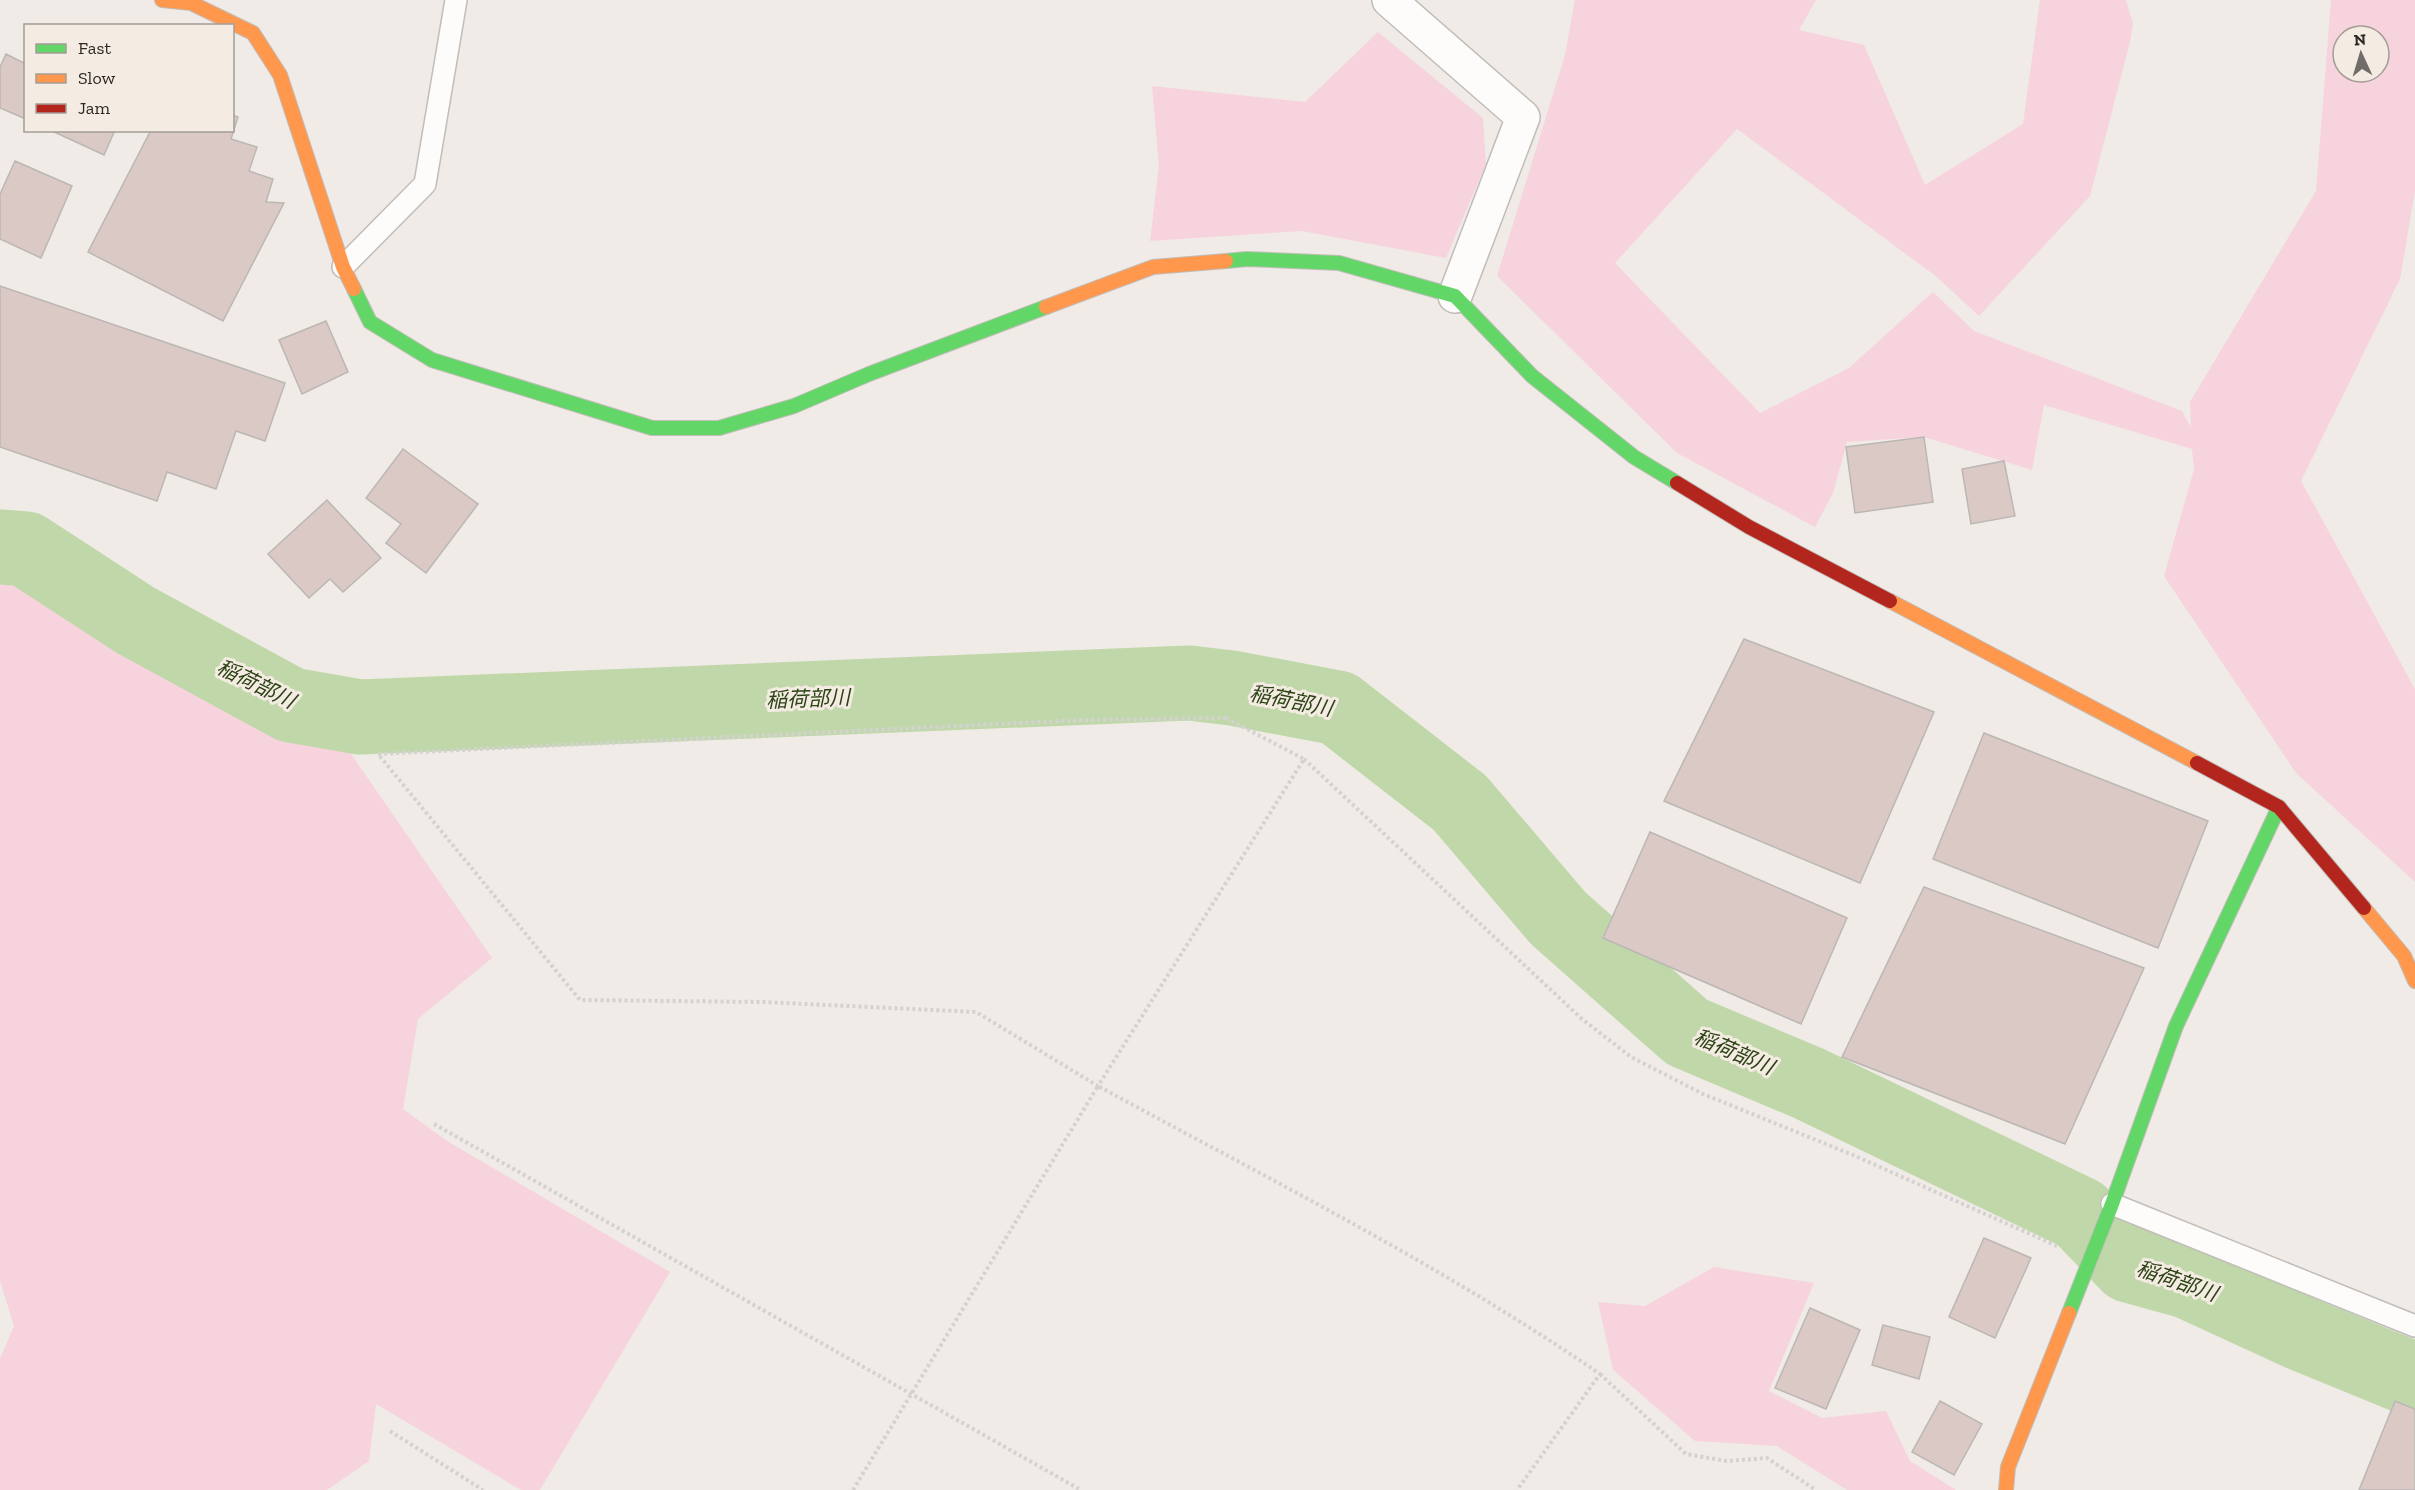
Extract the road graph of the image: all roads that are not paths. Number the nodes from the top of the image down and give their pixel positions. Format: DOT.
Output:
graph roads {
  1 [pos="162,0"];
  2 [pos="456,0"];
  3 [pos="1389,0"];
  4 [pos="343,267"];
  5 [pos="1455,296"];
  6 [pos="2279,807"];
  7 [pos="2415,981"];
  8 [pos="2112,1204"];
  9 [pos="2415,1326"];
  10 [pos="2006,1490"];
  1 -- 4 [label="street"];
  2 -- 4 [label="lane"];
  3 -- 5 [label="street"];
  4 -- 5 [label="street"];
  5 -- 6 [label="street"];
  6 -- 7 [label="street"];
  6 -- 8 [label="street"];
  8 -- 9 [label="lane"];
  8 -- 10 [label="street"];
}
